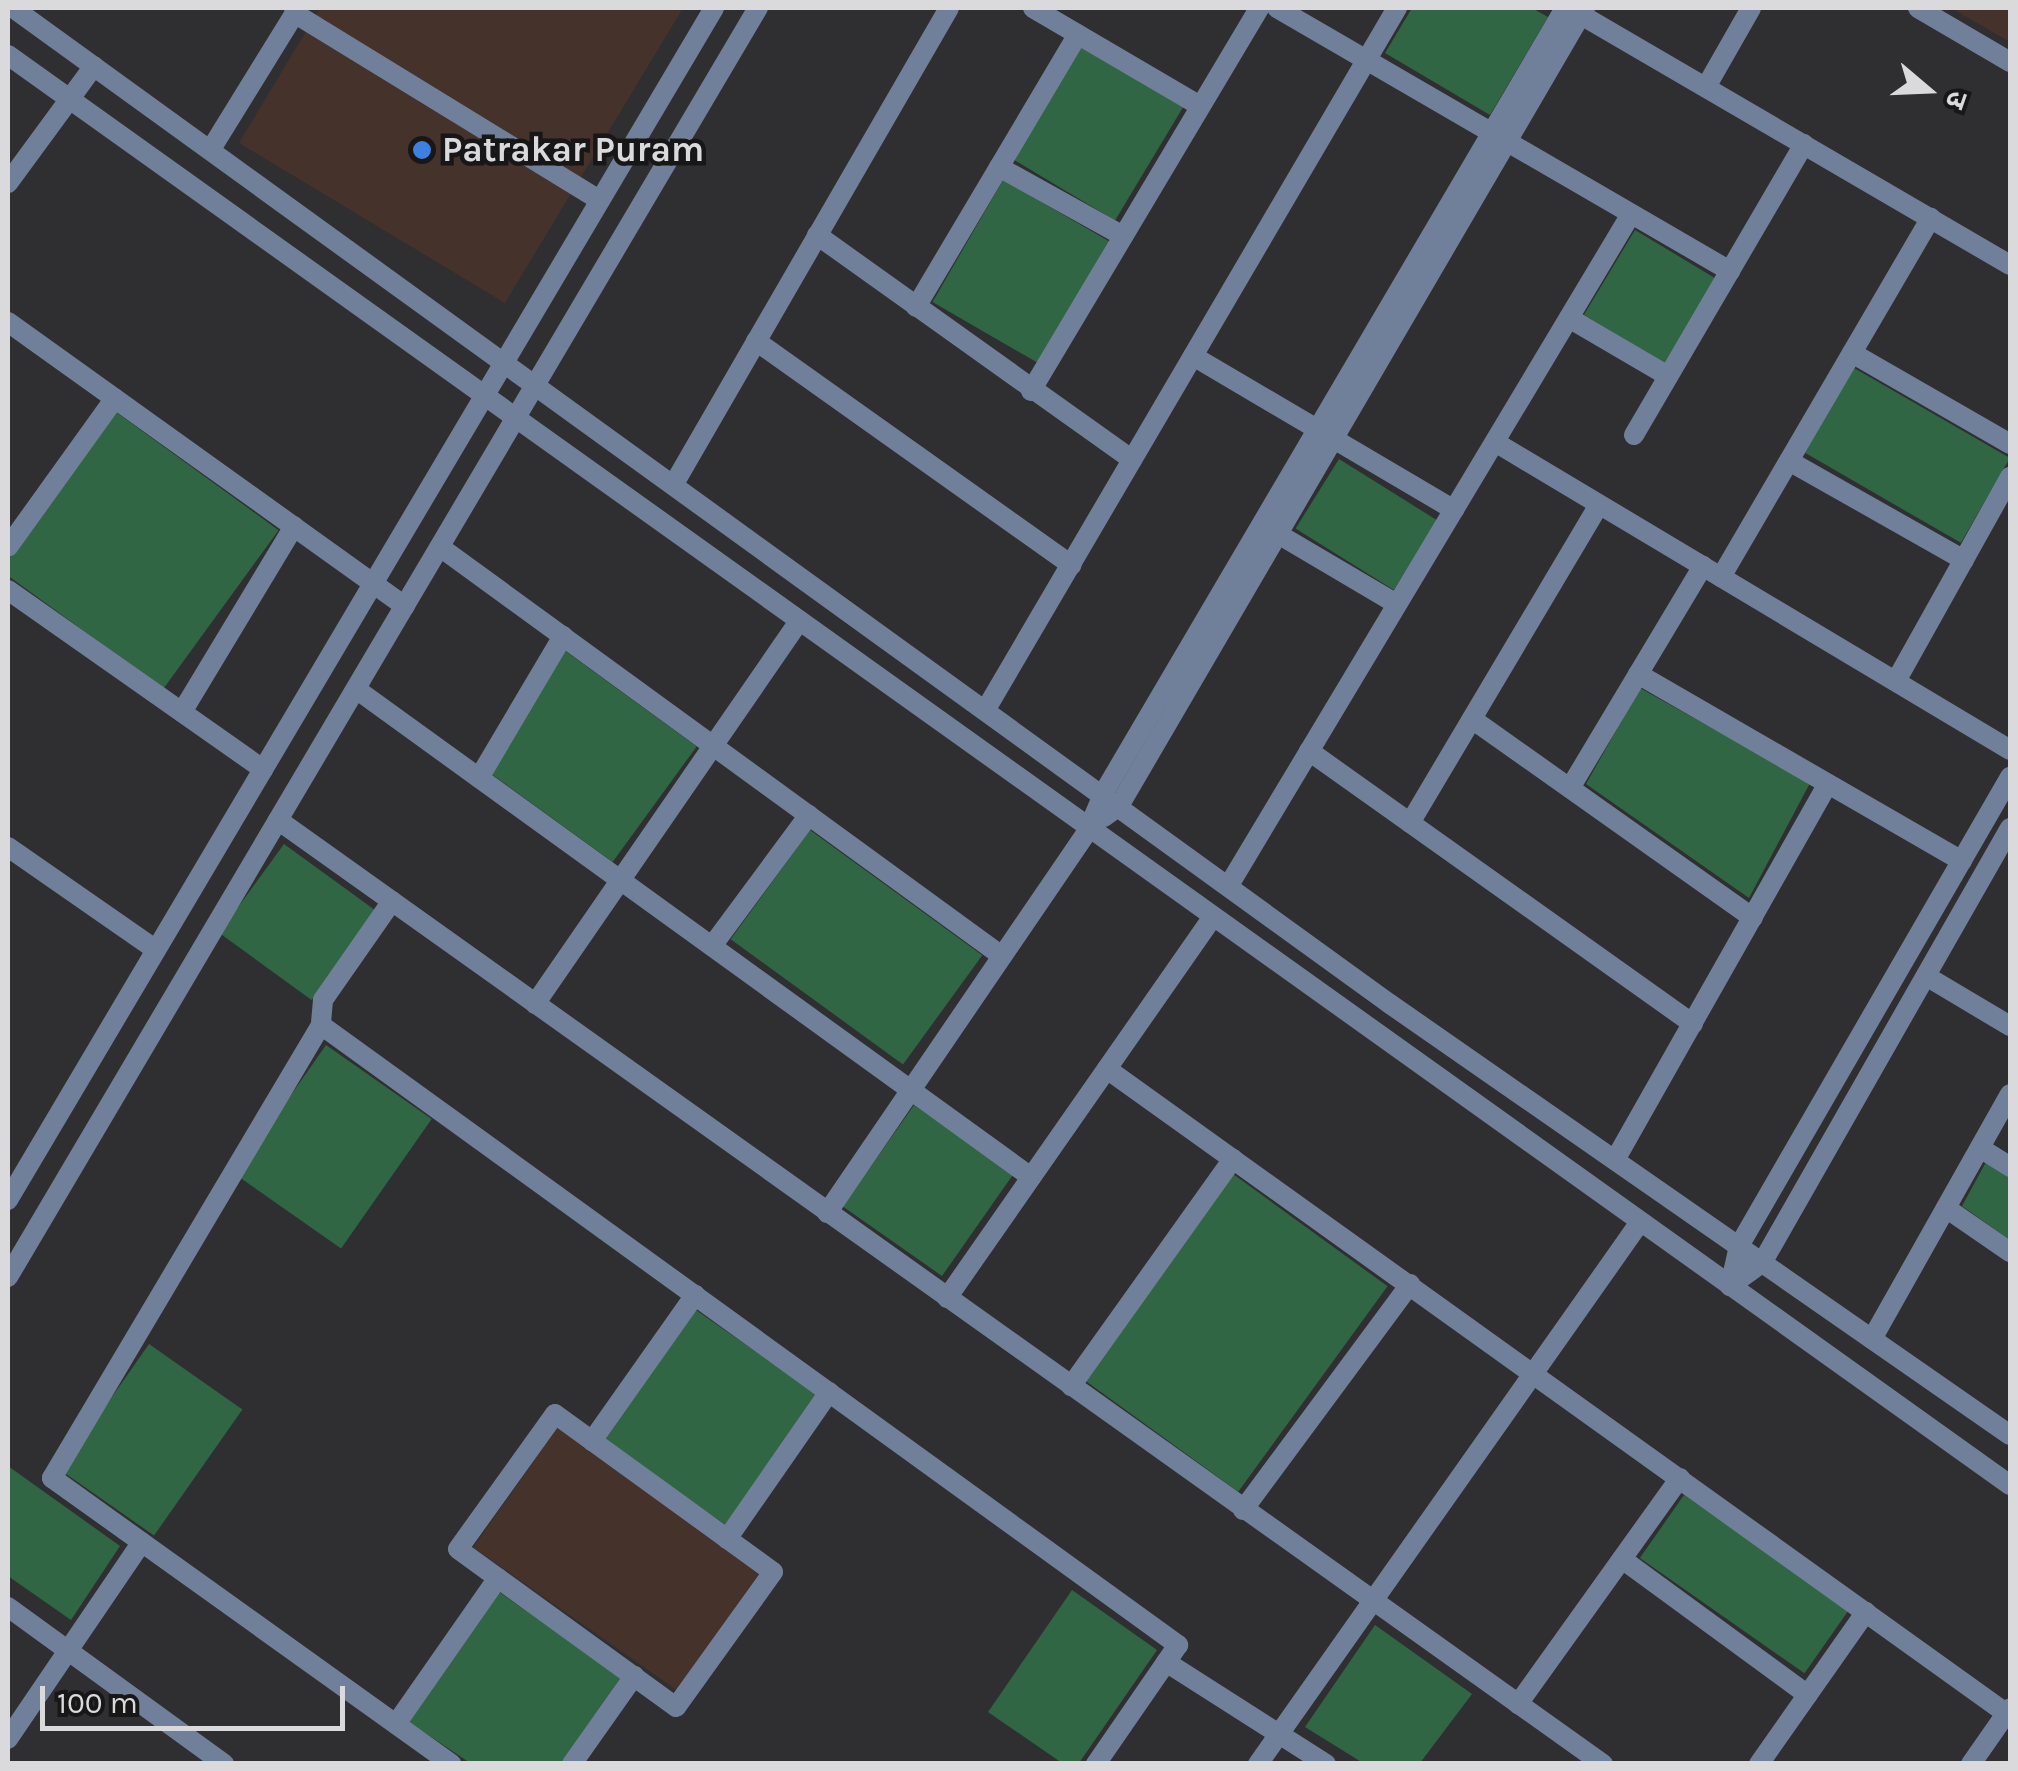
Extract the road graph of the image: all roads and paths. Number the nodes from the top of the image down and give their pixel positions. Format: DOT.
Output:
graph roads {
  1 [pos="13,8"];
  2 [pos="714,8"];
  3 [pos="758,8"];
  4 [pos="949,8"];
  5 [pos="1033,8"];
  6 [pos="1258,8"];
  7 [pos="1277,8"];
  8 [pos="1397,8"];
  9 [pos="1751,8"];
  10 [pos="1575,9"];
  11 [pos="1922,9"];
  12 [pos="296,10"];
  13 [pos="1078,34"];
  14 [pos="8,55"];
  15 [pos="1366,60"];
  16 [pos="2010,62"];
  17 [pos="94,66"];
  18 [pos="1706,87"];
  19 [pos="69,99"];
  20 [pos="1200,106"];
  21 [pos="1499,139"];
  22 [pos="1804,144"];
  23 [pos="211,149"];
  24 [pos="999,166"];
  25 [pos="8,183"];
  26 [pos="599,200"];
  27 [pos="1632,214"];
  28 [pos="1931,218"];
  29 [pos="818,235"];
  30 [pos="1123,236"];
  31 [pos="2010,265"];
  32 [pos="1730,271"];
  33 [pos="916,307"];
  34 [pos="1569,318"];
  35 [pos="8,322"];
  36 [pos="756,341"];
  37 [pos="1852,354"];
  38 [pos="1193,356"];
  39 [pos="505,360"];
  40 [pos="1668,376"];
  41 [pos="537,383"];
  42 [pos="1031,392"];
  43 [pos="483,397"];
  44 [pos="115,398"];
  45 [pos="516,420"];
  46 [pos="1634,435"];
  47 [pos="1325,436"];
  48 [pos="1495,442"];
  49 [pos="2010,444"];
  50 [pos="1132,460"];
  51 [pos="1790,461"];
  52 [pos="2010,477"];
  53 [pos="675,482"];
  54 [pos="1600,504"];
  55 [pos="1454,510"];
  56 [pos="294,526"];
  57 [pos="1278,534"];
  58 [pos="8,547"];
  59 [pos="440,547"];
  60 [pos="1964,560"];
  61 [pos="1070,565"];
  62 [pos="1712,572"];
  63 [pos="373,582"];
  64 [pos="8,590"];
  65 [pos="1397,604"];
  66 [pos="405,606"];
  67 [pos="798,623"];
  68 [pos="563,636"];
  69 [pos="1638,674"];
  70 [pos="1896,681"];
  71 [pos="356,689"];
  72 [pos="986,709"];
  73 [pos="182,712"];
  74 [pos="1472,719"];
  75 [pos="713,746"];
  76 [pos="2010,750"];
  77 [pos="1309,751"];
  78 [pos="263,768"];
  79 [pos="2010,776"];
  80 [pos="479,778"];
  81 [pos="1828,784"];
  82 [pos="1570,788"];
  83 [pos="1111,800"];
  84 [pos="808,815"];
  85 [pos="278,820"];
  86 [pos="1410,824"];
  87 [pos="2010,828"];
  88 [pos="1088,830"];
  89 [pos="8,847"];
  90 [pos="1962,861"];
  91 [pos="621,880"];
  92 [pos="1228,886"];
  93 [pos="392,902"];
  94 [pos="1212,918"];
  95 [pos="1753,918"];
  96 [pos="712,946"];
  97 [pos="156,950"];
  98 [pos="1002,956"];
  99 [pos="1926,976"];
  100 [pos="535,1004"];
  101 [pos="1693,1024"];
  102 [pos="321,1025"];
  103 [pos="2010,1026"];
  104 [pos="1106,1069"];
  105 [pos="911,1090"];
  106 [pos="2010,1094"];
  107 [pos="1980,1148"];
  108 [pos="1234,1159"];
  109 [pos="1615,1160"];
  110 [pos="2010,1167"];
  111 [pos="1031,1176"];
  112 [pos="8,1200"];
  113 [pos="1946,1208"];
  114 [pos="827,1212"];
  115 [pos="1640,1222"];
  116 [pos="1739,1246"];
  117 [pos="2010,1252"];
  118 [pos="1762,1262"];
  119 [pos="8,1276"];
  120 [pos="1410,1284"];
  121 [pos="1730,1286"];
  122 [pos="695,1295"];
  123 [pos="947,1298"];
  124 [pos="1872,1339"];
  125 [pos="1534,1372"];
  126 [pos="1071,1386"];
  127 [pos="829,1392"];
  128 [pos="2010,1436"];
  129 [pos="592,1441"];
  130 [pos="1680,1478"];
  131 [pos="2010,1484"];
  132 [pos="1243,1510"];
  133 [pos="728,1539"];
  134 [pos="142,1542"];
  135 [pos="1622,1559"];
  136 [pos="498,1578"];
  137 [pos="1371,1600"];
  138 [pos="8,1607"];
  139 [pos="1866,1612"];
  140 [pos="69,1654"];
  141 [pos="1166,1662"];
  142 [pos="634,1676"];
  143 [pos="1808,1695"];
  144 [pos="1518,1704"];
  145 [pos="2009,1712"];
  146 [pos="396,1724"];
  147 [pos="1277,1736"];
  148 [pos="8,1738"];
  149 [pos="224,1764"];
  150 [pos="450,1764"];
  151 [pos="572,1764"];
  152 [pos="1096,1764"];
  153 [pos="1258,1764"];
  154 [pos="1326,1764"];
  155 [pos="1603,1764"];
  156 [pos="1759,1764"];
  157 [pos="1971,1764"];
  1 -- 17 [label="street"];
  2 -- 26 [label="street"];
  3 -- 41 [label="street"];
  4 -- 29 [label="street"];
  5 -- 13 [label="street"];
  6 -- 20 [label="street"];
  7 -- 15 [label="street"];
  8 -- 15 [label="street"];
  9 -- 18 [label="street"];
  10 -- 18 [label="street"];
  10 -- 21 [label="street"];
  11 -- 16 [label="street"];
  12 -- 23 [label="street"];
  12 -- 26 [label="street"];
  13 -- 20 [label="street"];
  13 -- 24 [label="street"];
  14 -- 19 [label="street"];
  15 -- 21 [label="street"];
  15 -- 38 [label="street"];
  17 -- 19 [label="street"];
  17 -- 23 [label="street"];
  18 -- 22 [label="street"];
  19 -- 25 [label="street"];
  19 -- 43 [label="street"];
  20 -- 30 [label="street"];
  21 -- 27 [label="street"];
  21 -- 47 [label="street"];
  22 -- 28 [label="street"];
  22 -- 32 [label="street"];
  23 -- 39 [label="street"];
  24 -- 30 [label="street"];
  24 -- 33 [label="street"];
  26 -- 39 [label="street"];
  27 -- 32 [label="street"];
  27 -- 34 [label="street"];
  28 -- 31 [label="street"];
  28 -- 37 [label="street"];
  29 -- 33 [label="street"];
  29 -- 36 [label="street"];
  30 -- 42 [label="street"];
  32 -- 40 [label="street"];
  33 -- 42 [label="street"];
  34 -- 40 [label="street"];
  34 -- 48 [label="street"];
  35 -- 44 [label="street"];
  36 -- 53 [label="street"];
  36 -- 61 [label="street"];
  37 -- 49 [label="street"];
  37 -- 51 [label="street"];
  38 -- 47 [label="street"];
  38 -- 50 [label="street"];
  39 -- 41 [label="street"];
  39 -- 43 [label="street"];
  40 -- 46 [label="street"];
  41 -- 45 [label="street"];
  41 -- 53 [label="street"];
  42 -- 50 [label="street"];
  43 -- 45 [label="street"];
  43 -- 63 [label="street"];
  44 -- 56 [label="street"];
  44 -- 58 [label="street"];
  45 -- 59 [label="street"];
  45 -- 67 [label="street"];
  47 -- 55 [label="street"];
  47 -- 57 [label="street"];
  47 -- 83 [label="street"];
  48 -- 54 [label="street"];
  48 -- 55 [label="street"];
  50 -- 61 [label="street"];
  51 -- 60 [label="street"];
  51 -- 62 [label="street"];
  52 -- 60 [label="street"];
  53 -- 72 [label="street"];
  54 -- 62 [label="street"];
  54 -- 74 [label="street"];
  55 -- 65 [label="street"];
  56 -- 63 [label="street"];
  56 -- 73 [label="street"];
  57 -- 65 [label="street"];
  57 -- 83 [label="street"];
  59 -- 66 [label="street"];
  59 -- 68 [label="street"];
  60 -- 70 [label="street"];
  61 -- 72 [label="street"];
  62 -- 69 [label="street"];
  62 -- 70 [label="street"];
  63 -- 66 [label="street"];
  63 -- 78 [label="street"];
  64 -- 73 [label="street"];
  65 -- 77 [label="street"];
  66 -- 71 [label="street"];
  67 -- 75 [label="street"];
  67 -- 88 [label="street"];
  68 -- 75 [label="street"];
  68 -- 80 [label="street"];
  69 -- 81 [label="street"];
  69 -- 82 [label="street"];
  70 -- 76 [label="street"];
  71 -- 80 [label="street"];
  71 -- 85 [label="street"];
  72 -- 83 [label="street"];
  73 -- 78 [label="street"];
  74 -- 82 [label="street"];
  74 -- 86 [label="street"];
  75 -- 84 [label="street"];
  75 -- 91 [label="street"];
  77 -- 86 [label="street"];
  77 -- 92 [label="street"];
  78 -- 97 [label="street"];
  79 -- 90 [label="street"];
  80 -- 91 [label="street"];
  81 -- 90 [label="street"];
  81 -- 95 [label="street"];
  82 -- 95 [label="street"];
  83 -- 88 [label="street"];
  83 -- 92 [label="street"];
  84 -- 96 [label="street"];
  84 -- 98 [label="street"];
  85 -- 93 [label="street"];
  85 -- 119 [label="street"];
  86 -- 101 [label="street"];
  87 -- 99 [label="street"];
  88 -- 94 [label="street"];
  88 -- 98 [label="street"];
  89 -- 97 [label="street"];
  90 -- 116 [label="street"];
  91 -- 96 [label="street"];
  91 -- 100 [label="street"];
  92 -- 109 [label="street"];
  93 -- 100 [label="street"];
  93 -- 102 [label="street"];
  94 -- 104 [label="street"];
  94 -- 115 [label="street"];
  95 -- 101 [label="street"];
  96 -- 105 [label="street"];
  97 -- 112 [label="street"];
  98 -- 105 [label="street"];
  99 -- 103 [label="street"];
  99 -- 118 [label="street"];
  100 -- 114 [label="street"];
  101 -- 109 [label="street"];
  102 -- 122 [label="street"];
  102 -- 134 [label="street"];
  104 -- 108 [label="street"];
  104 -- 111 [label="street"];
  105 -- 111 [label="street"];
  105 -- 114 [label="street"];
  106 -- 107 [label="street"];
  107 -- 110 [label="street"];
  107 -- 113 [label="street"];
  108 -- 120 [label="street"];
  108 -- 126 [label="street"];
  109 -- 116 [label="street"];
  111 -- 123 [label="street"];
  113 -- 117 [label="street"];
  113 -- 124 [label="street"];
  114 -- 123 [label="street"];
  115 -- 121 [label="street"];
  115 -- 125 [label="street"];
  116 -- 118 [label="street"];
  116 -- 121 [label="street"];
  118 -- 121 [label="street"];
  118 -- 124 [label="street"];
  120 -- 125 [label="street"];
  120 -- 132 [label="street"];
  121 -- 131 [label="street"];
  122 -- 127 [label="street"];
  122 -- 129 [label="street"];
  123 -- 126 [label="street"];
  124 -- 128 [label="street"];
  125 -- 130 [label="street"];
  125 -- 137 [label="street"];
  126 -- 132 [label="street"];
  127 -- 133 [label="street"];
  127 -- 141 [label="street"];
  129 -- 133 [label="street"];
  129 -- 136 [label="street"];
  130 -- 135 [label="street"];
  130 -- 139 [label="street"];
  132 -- 137 [label="street"];
  133 -- 142 [label="street"];
  134 -- 140 [label="street"];
  134 -- 146 [label="street"];
  135 -- 143 [label="street"];
  135 -- 144 [label="street"];
  136 -- 142 [label="street"];
  136 -- 146 [label="street"];
  137 -- 144 [label="street"];
  137 -- 147 [label="street"];
  138 -- 140 [label="street"];
  139 -- 143 [label="street"];
  139 -- 145 [label="street"];
  140 -- 148 [label="street"];
  140 -- 149 [label="street"];
  141 -- 147 [label="street"];
  141 -- 152 [label="street"];
  142 -- 151 [label="street"];
  143 -- 156 [label="street"];
  144 -- 155 [label="street"];
  145 -- 157 [label="street"];
  146 -- 150 [label="street"];
  147 -- 153 [label="street"];
  147 -- 154 [label="street"];
}
